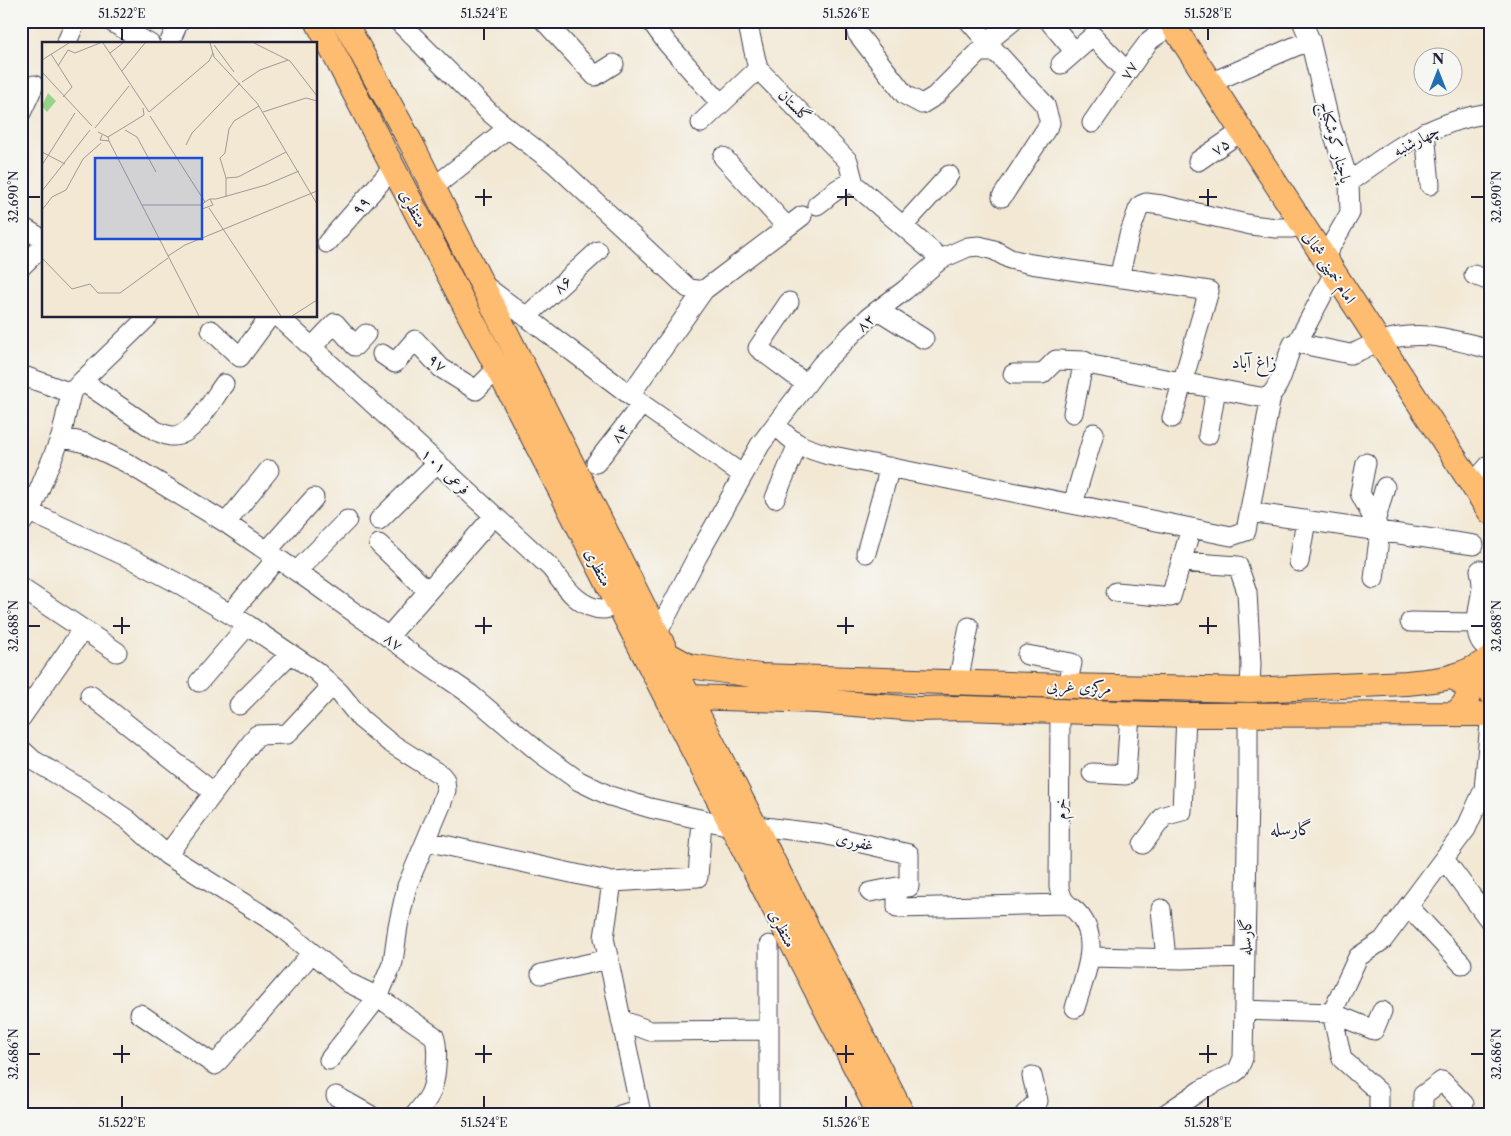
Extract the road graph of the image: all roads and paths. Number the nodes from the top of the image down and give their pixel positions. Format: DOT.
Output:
graph roads {
  1 [pos="76,21"];
  2 [pos="110,21"];
  3 [pos="179,21"];
  4 [pos="317,21"];
  5 [pos="344,21"];
  6 [pos="398,21"];
  7 [pos="544,21"];
  8 [pos="651,21"];
  9 [pos="747,21"];
  10 [pos="969,21"];
  11 [pos="1013,21"];
  12 [pos="1049,21"];
  13 [pos="1302,21"];
  14 [pos="1171,23"];
  15 [pos="857,33"];
  16 [pos="1310,40"];
  17 [pos="67,42"];
  18 [pos="147,42"];
  19 [pos="170,42"];
  20 [pos="991,47"];
  21 [pos="1076,52"];
  22 [pos="614,64"];
  23 [pos="1061,64"];
  24 [pos="758,69"];
  25 [pos="1127,72"];
  26 [pos="1210,82"];
  27 [pos="33,85"];
  28 [pos="721,104"];
  29 [pos="21,113"];
  30 [pos="1490,113"];
  31 [pos="701,123"];
  32 [pos="1092,123"];
  33 [pos="508,128"];
  34 [pos="1242,131"];
  35 [pos="1425,132"];
  36 [pos="723,158"];
  37 [pos="1198,161"];
  38 [pos="393,168"];
  39 [pos="948,176"];
  40 [pos="1349,182"];
  41 [pos="854,184"];
  42 [pos="1430,185"];
  43 [pos="434,187"];
  44 [pos="1002,197"];
  45 [pos="818,205"];
  46 [pos="802,216"];
  47 [pos="1302,225"];
  48 [pos="21,226"];
  49 [pos="903,226"];
  50 [pos="787,228"];
  51 [pos="42,239"];
  52 [pos="328,243"];
  53 [pos="42,246"];
  54 [pos="598,251"];
  55 [pos="941,259"];
  56 [pos="1329,266"];
  57 [pos="21,267"];
  58 [pos="1119,278"];
  59 [pos="482,284"];
  60 [pos="704,290"];
  61 [pos="789,302"];
  62 [pos="878,310"];
  63 [pos="526,317"];
  64 [pos="147,318"];
  65 [pos="268,318"];
  66 [pos="280,318"];
  67 [pos="211,330"];
  68 [pos="366,334"];
  69 [pos="924,339"];
  70 [pos="1378,342"];
  71 [pos="1297,343"];
  72 [pos="312,347"];
  73 [pos="1490,349"];
  74 [pos="382,354"];
  75 [pos="1084,361"];
  76 [pos="498,368"];
  77 [pos="1013,374"];
  78 [pos="21,375"];
  79 [pos="1183,383"];
  80 [pos="224,384"];
  81 [pos="806,384"];
  82 [pos="77,387"];
  83 [pos="1216,389"];
  84 [pos="1271,396"];
  85 [pos="636,399"];
  86 [pos="1073,413"];
  87 [pos="1172,418"];
  88 [pos="776,425"];
  89 [pos="1094,433"];
  90 [pos="1208,435"];
  91 [pos="61,437"];
  92 [pos="798,444"];
  93 [pos="437,462"];
  94 [pos="596,463"];
  95 [pos="1366,463"];
  96 [pos="1490,464"];
  97 [pos="890,467"];
  98 [pos="269,470"];
  99 [pos="743,475"];
  100 [pos="1472,485"];
  101 [pos="1385,487"];
  102 [pos="314,498"];
  103 [pos="775,498"];
  104 [pos="1073,504"];
  105 [pos="1249,512"];
  106 [pos="1490,512"];
  107 [pos="494,516"];
  108 [pos="26,518"];
  109 [pos="347,520"];
  110 [pos="378,520"];
  111 [pos="1306,520"];
  112 [pos="226,523"];
  113 [pos="1378,526"];
  114 [pos="1191,528"];
  115 [pos="378,544"];
  116 [pos="1474,545"];
  117 [pos="866,553"];
  118 [pos="272,555"];
  119 [pos="1182,562"];
  120 [pos="1299,562"];
  121 [pos="1480,570"];
  122 [pos="297,572"];
  123 [pos="1374,579"];
  124 [pos="21,588"];
  125 [pos="428,591"];
  126 [pos="1116,592"];
  127 [pos="618,604"];
  128 [pos="230,614"];
  129 [pos="1410,622"];
  130 [pos="1476,623"];
  131 [pos="248,625"];
  132 [pos="969,627"];
  133 [pos="83,629"];
  134 [pos="658,632"];
  135 [pos="388,637"];
  136 [pos="118,652"];
  137 [pos="290,654"];
  138 [pos="669,655"];
  139 [pos="1027,655"];
  140 [pos="1489,656"];
  141 [pos="1454,677"];
  142 [pos="199,682"];
  143 [pos="958,682"];
  144 [pos="332,686"];
  145 [pos="1067,686"];
  146 [pos="1250,690"];
  147 [pos="1490,692"];
  148 [pos="90,695"];
  149 [pos="689,697"];
  150 [pos="239,705"];
  151 [pos="1060,712"];
  152 [pos="1130,713"];
  153 [pos="1456,713"];
  154 [pos="1490,714"];
  155 [pos="1186,715"];
  156 [pos="1248,716"];
  157 [pos="21,718"];
  158 [pos="1490,723"];
  159 [pos="21,750"];
  160 [pos="1092,773"];
  161 [pos="213,792"];
  162 [pos="702,820"];
  163 [pos="732,826"];
  164 [pos="756,826"];
  165 [pos="426,841"];
  166 [pos="1143,844"];
  167 [pos="167,855"];
  168 [pos="1444,859"];
  169 [pos="612,882"];
  170 [pos="897,887"];
  171 [pos="870,892"];
  172 [pos="1066,904"];
  173 [pos="1408,906"];
  174 [pos="1161,909"];
  175 [pos="1490,921"];
  176 [pos="769,945"];
  177 [pos="312,952"];
  178 [pos="1089,957"];
  179 [pos="1245,957"];
  180 [pos="609,959"];
  181 [pos="1166,959"];
  182 [pos="1462,964"];
  183 [pos="541,974"];
  184 [pos="378,997"];
  185 [pos="1075,1008"];
  186 [pos="1244,1010"];
  187 [pos="1382,1011"];
  188 [pos="1332,1013"];
  189 [pos="140,1014"];
  190 [pos="621,1020"];
  191 [pos="769,1030"];
  192 [pos="329,1060"];
  193 [pos="1032,1076"];
  194 [pos="336,1096"];
  195 [pos="1464,1104"];
  196 [pos="422,1112"];
  197 [pos="370,1115"];
  198 [pos="620,1115"];
  199 [pos="769,1115"];
  200 [pos="880,1115"];
  201 [pos="903,1115"];
  202 [pos="1024,1115"];
  203 [pos="1164,1115"];
  204 [pos="1379,1115"];
  205 [pos="1423,1115"];
  1 -- 17 [label="street"];
  2 -- 18 [label="street"];
  3 -- 19 [label="street"];
  4 -- 38 [label="main road, منتظری"];
  5 -- 43 [label="main road, منتظری"];
  6 -- 33 [label="street"];
  7 -- 22 [label="street"];
  8 -- 28 [label="street"];
  9 -- 24 [label="street"];
  10 -- 20 [label="street"];
  11 -- 20 [label="street"];
  12 -- 21 [label="street"];
  13 -- 16 [label="street, پاچنار کوشکباج"];
  14 -- 25 [label="street, ۷۷"];
  14 -- 26 [label="main road, امام خمینی شمالی"];
  15 -- 20 [label="street"];
  16 -- 26 [label="street"];
  16 -- 40 [label="street, پاچنار کوشکباج"];
  20 -- 44 [label="street"];
  21 -- 23 [label="street"];
  21 -- 25 [label="street"];
  24 -- 28 [label="street"];
  24 -- 41 [label="street, گلستان"];
  25 -- 32 [label="street, ۷۷"];
  26 -- 34 [label="main road, امام خمینی شمالی"];
  27 -- 29 [label="street"];
  28 -- 31 [label="street"];
  30 -- 35 [label="street, چهارشنبه"];
  33 -- 43 [label="street"];
  33 -- 60 [label="street"];
  34 -- 37 [label="street, ۷۵"];
  34 -- 47 [label="main road, امام خمینی شمالی"];
  35 -- 40 [label="street, چهارشنبه"];
  35 -- 42 [label="street"];
  36 -- 50 [label="street"];
  38 -- 52 [label="street, ۹۹"];
  38 -- 76 [label="main road, منتظری"];
  39 -- 49 [label="street"];
  40 -- 56 [label="street, پاچنار کوشکباج"];
  41 -- 45 [label="street"];
  41 -- 49 [label="street"];
  43 -- 59 [label="main road, منتظری"];
  46 -- 50 [label="street, ۸۴"];
  47 -- 56 [label="main road, امام خمینی شمالی"];
  47 -- 58 [label="street"];
  48 -- 51 [label="street"];
  49 -- 55 [label="street"];
  50 -- 60 [label="street, ۸۴"];
  53 -- 57 [label="street"];
  54 -- 63 [label="street, ۸۶"];
  55 -- 58 [label="street, ۸۲"];
  55 -- 62 [label="street, ۸۲"];
  56 -- 70 [label="main road, امام خمینی شمالی"];
  56 -- 71 [label="street, پاچنار کوشکباج"];
  58 -- 79 [label="street, ۸۲"];
  59 -- 63 [label="street"];
  59 -- 134 [label="main road, منتظری"];
  60 -- 85 [label="street, ۸۴"];
  61 -- 81 [label="street"];
  62 -- 69 [label="street"];
  62 -- 81 [label="street, ۸۲"];
  63 -- 85 [label="street"];
  64 -- 82 [label="street"];
  65 -- 67 [label="street"];
  66 -- 72 [label="street, فرعی ۱۰۱"];
  68 -- 72 [label="street"];
  70 -- 71 [label="street"];
  70 -- 73 [label="street"];
  70 -- 100 [label="main road, امام خمینی شمالی"];
  71 -- 84 [label="street, پاچنار کوشکباج"];
  72 -- 93 [label="street, فرعی ۱۰۱"];
  74 -- 76 [label="street, ۹۷"];
  75 -- 77 [label="street"];
  75 -- 79 [label="street"];
  75 -- 86 [label="street"];
  76 -- 127 [label="main road, منتظری"];
  78 -- 82 [label="street"];
  79 -- 83 [label="street"];
  79 -- 87 [label="street"];
  80 -- 82 [label="street"];
  81 -- 88 [label="street, ۸۲"];
  82 -- 91 [label="street"];
  83 -- 84 [label="street"];
  83 -- 90 [label="street"];
  84 -- 105 [label="street, پاچنار کوشکباج"];
  85 -- 94 [label="street, ۸۴"];
  85 -- 99 [label="street"];
  88 -- 92 [label="street"];
  88 -- 99 [label="street, ۸۲"];
  89 -- 104 [label="street"];
  91 -- 108 [label="street"];
  91 -- 112 [label="street, ۸۷"];
  92 -- 97 [label="street"];
  92 -- 103 [label="street"];
  93 -- 107 [label="street, فرعی ۱۰۱"];
  93 -- 110 [label="street"];
  95 -- 113 [label="street"];
  96 -- 100 [label="street"];
  97 -- 104 [label="street"];
  97 -- 117 [label="street"];
  98 -- 112 [label="street"];
  99 -- 134 [label="street, ۸۲"];
  100 -- 106 [label="main road, امام خمینی شمالی"];
  101 -- 113 [label="street"];
  102 -- 118 [label="street"];
  104 -- 114 [label="street"];
  105 -- 111 [label="street"];
  105 -- 114 [label="street, پاچنار کوشکباج"];
  107 -- 125 [label="street"];
  107 -- 127 [label="street, فرعی ۱۰۱"];
  108 -- 128 [label="street"];
  109 -- 122 [label="street"];
  111 -- 113 [label="street"];
  111 -- 120 [label="street"];
  112 -- 118 [label="street, ۸۷"];
  113 -- 116 [label="street"];
  113 -- 123 [label="street"];
  114 -- 119 [label="street"];
  115 -- 125 [label="street"];
  118 -- 122 [label="street, ۸۷"];
  118 -- 128 [label="street"];
  119 -- 126 [label="street"];
  119 -- 146 [label="street"];
  121 -- 130 [label="street"];
  122 -- 135 [label="street, ۸۷"];
  124 -- 133 [label="street"];
  125 -- 135 [label="street"];
  127 -- 163 [label="main road, منتظری"];
  128 -- 131 [label="street"];
  129 -- 130 [label="street"];
  130 -- 140 [label="street"];
  131 -- 137 [label="street"];
  131 -- 142 [label="street"];
  132 -- 143 [label="street"];
  133 -- 136 [label="street"];
  133 -- 157 [label="street"];
  134 -- 138 [label="main road, منتظری"];
  135 -- 162 [label="street, ۸۷"];
  137 -- 144 [label="street"];
  137 -- 150 [label="street"];
  138 -- 143 [label="main road, مرکزی غربی"];
  138 -- 149 [label="main road, منتظری"];
  139 -- 145 [label="street"];
  140 -- 141 [label="main road, مرکزی غربی"];
  140 -- 147 [label="main road"];
  141 -- 146 [label="main road, مرکزی غربی"];
  141 -- 153 [label="main road"];
  143 -- 145 [label="main road, مرکزی غربی"];
  144 -- 161 [label="street"];
  144 -- 165 [label="street"];
  145 -- 146 [label="main road, مرکزی غربی"];
  148 -- 161 [label="street"];
  149 -- 151 [label="main road, مرکزی غربی"];
  149 -- 164 [label="main road, منتظری"];
  151 -- 152 [label="main road, مرکزی غربی"];
  151 -- 172 [label="street, خرم"];
  152 -- 155 [label="main road, مرکزی غربی"];
  152 -- 160 [label="street"];
  153 -- 154 [label="main road, مرکزی غربی"];
  153 -- 156 [label="main road, مرکزی غربی"];
  155 -- 156 [label="main road, مرکزی غربی"];
  155 -- 166 [label="street"];
  156 -- 179 [label="street, گارسله"];
  158 -- 168 [label="street"];
  159 -- 167 [label="street"];
  161 -- 167 [label="street"];
  162 -- 163 [label="street, ۸۷"];
  162 -- 169 [label="street"];
  163 -- 200 [label="main road, منتظری"];
  164 -- 170 [label="street, غفوری"];
  164 -- 201 [label="main road, منتظری"];
  165 -- 169 [label="street"];
  165 -- 184 [label="street"];
  167 -- 177 [label="street"];
  168 -- 173 [label="street"];
  168 -- 175 [label="street"];
  169 -- 180 [label="street"];
  170 -- 171 [label="street"];
  170 -- 172 [label="street"];
  172 -- 178 [label="street"];
  173 -- 182 [label="street"];
  173 -- 188 [label="street"];
  174 -- 181 [label="street"];
  176 -- 191 [label="street"];
  177 -- 184 [label="street"];
  177 -- 189 [label="street"];
  178 -- 181 [label="street"];
  178 -- 185 [label="street"];
  179 -- 181 [label="street"];
  179 -- 186 [label="street, گارسله"];
  180 -- 183 [label="street"];
  180 -- 190 [label="street"];
  184 -- 192 [label="street"];
  184 -- 196 [label="street"];
  186 -- 188 [label="street"];
  186 -- 203 [label="street, گارسله"];
  187 -- 188 [label="street"];
  188 -- 204 [label="street"];
  190 -- 191 [label="street"];
  190 -- 198 [label="street"];
  191 -- 199 [label="street"];
  193 -- 202 [label="street"];
  194 -- 197 [label="street"];
  195 -- 205 [label="street"];
}
